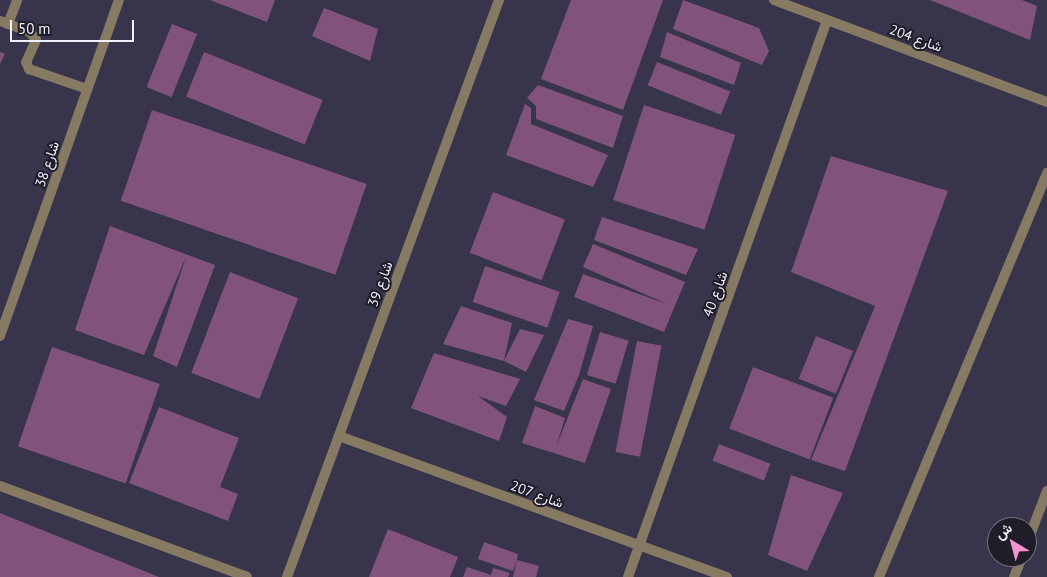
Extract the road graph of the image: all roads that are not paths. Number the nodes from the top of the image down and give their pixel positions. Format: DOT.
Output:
graph roads {
  1 [pos="17,0"];
  2 [pos="118,0"];
  3 [pos="499,0"];
  4 [pos="774,0"];
  5 [pos="827,20"];
  6 [pos="4,22"];
  7 [pos="88,89"];
  8 [pos="1047,102"];
  9 [pos="1047,174"];
  10 [pos="0,336"];
  11 [pos="339,436"];
  12 [pos="0,486"];
  13 [pos="1047,491"];
  14 [pos="1037,518"];
  15 [pos="639,546"];
  16 [pos="247,577"];
  17 [pos="287,577"];
  18 [pos="628,577"];
  19 [pos="727,577"];
  20 [pos="879,577"];
  1 -- 6 [label="street"];
  2 -- 7 [label="street, شارع 38"];
  3 -- 11 [label="street, شارع 39"];
  4 -- 5 [label="street, شارع 204"];
  5 -- 8 [label="street, شارع 204"];
  5 -- 15 [label="street, شارع 40"];
  6 -- 7 [label="street"];
  7 -- 10 [label="street, شارع 38"];
  9 -- 20 [label="street"];
  11 -- 15 [label="street, شارع 207"];
  11 -- 17 [label="street, شارع 39"];
  12 -- 16 [label="street"];
  13 -- 14 [label="street"];
  15 -- 18 [label="street, شارع 40"];
  15 -- 19 [label="street, شارع 207"];
}
